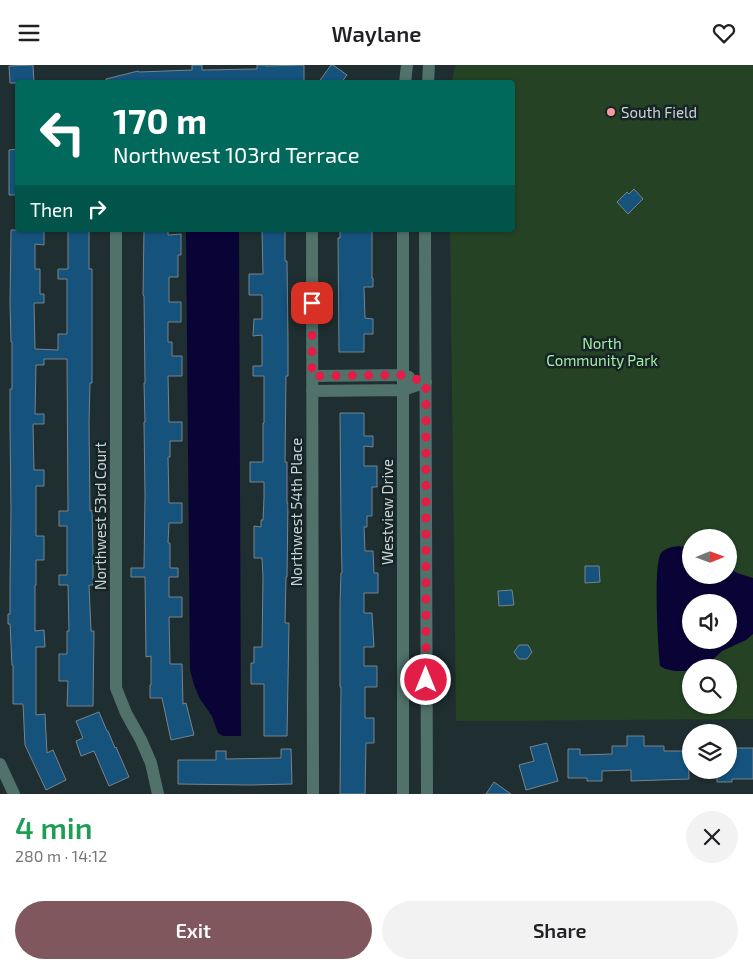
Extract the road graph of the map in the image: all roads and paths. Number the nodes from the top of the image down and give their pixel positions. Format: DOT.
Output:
graph roads {
  1 [pos="407,65"];
  2 [pos="429,65"];
  3 [pos="405,80"];
  4 [pos="428,80"];
  5 [pos="116,232"];
  6 [pos="312,232"];
  7 [pos="403,232"];
  8 [pos="425,232"];
  9 [pos="402,375"];
  10 [pos="312,376"];
  11 [pos="426,382"];
  12 [pos="403,390"];
  13 [pos="312,391"];
  14 [pos="0,764"];
  15 [pos="14,794"];
  16 [pos="158,794"];
  17 [pos="312,794"];
  18 [pos="403,794"];
  19 [pos="427,794"];
  1 -- 3 [label="street"];
  2 -- 4 [label="street"];
  5 -- 16 [label="street, Northwest 53rd Court"];
  6 -- 10 [label="street, Northwest 54th Place"];
  7 -- 9 [label="street, Westview Drive"];
  8 -- 11 [label="street"];
  9 -- 10 [label="street"];
  9 -- 11 [label="street"];
  9 -- 12 [label="street, Westview Drive"];
  10 -- 13 [label="street, Northwest 54th Place"];
  11 -- 12 [label="street"];
  11 -- 19 [label="street"];
  12 -- 13 [label="street"];
  12 -- 18 [label="street, Westview Drive"];
  13 -- 17 [label="street, Northwest 54th Place"];
  14 -- 15 [label="street"];
}
